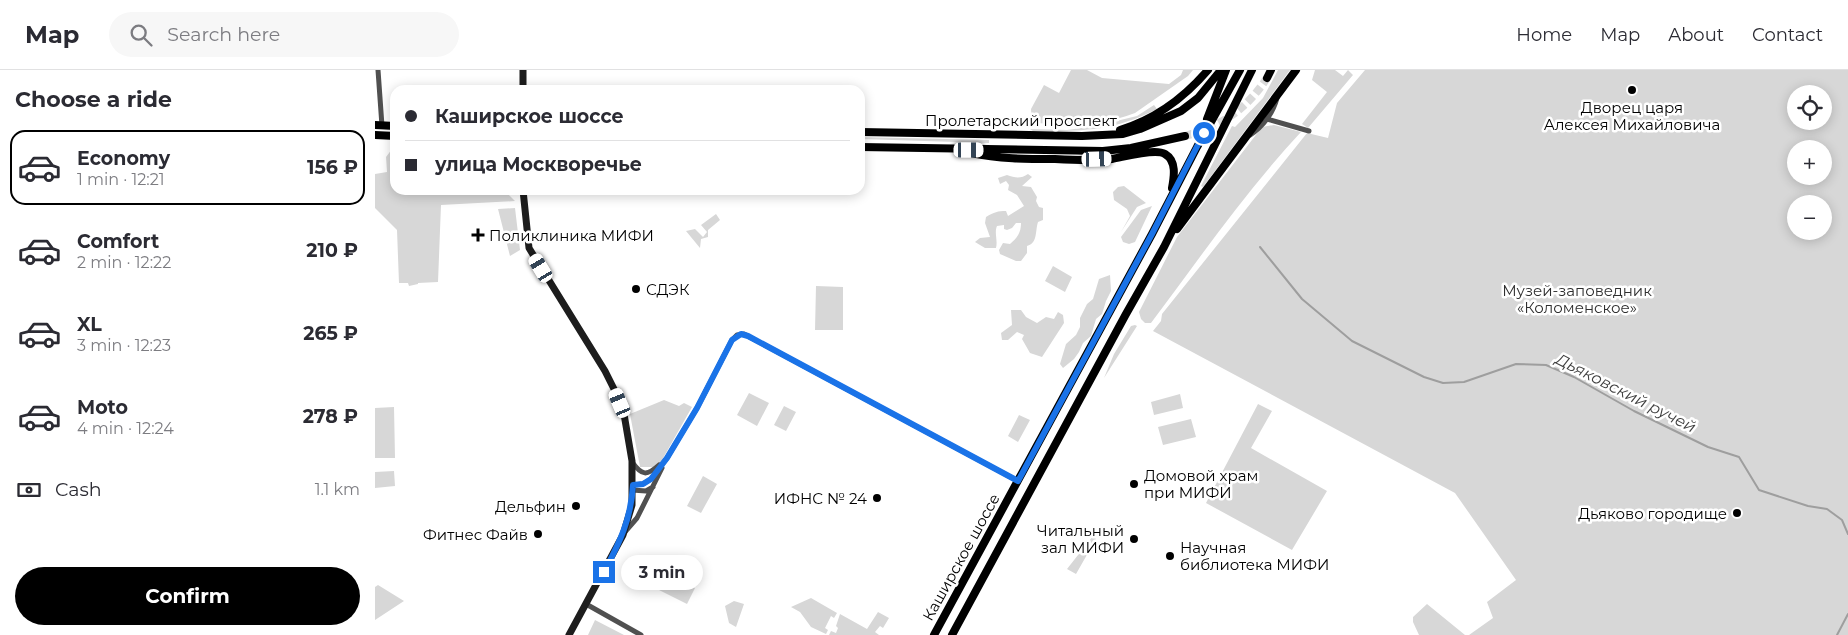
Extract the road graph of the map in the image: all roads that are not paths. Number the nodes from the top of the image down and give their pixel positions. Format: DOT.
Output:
graph roads {
  1 [pos="378,70"];
  2 [pos="523,70"];
  3 [pos="1208,70"];
  4 [pos="1221,70"];
  5 [pos="1227,70"];
  6 [pos="1240,70"];
  7 [pos="1252,70"];
  8 [pos="1271,70"];
  9 [pos="1296,70"];
  10 [pos="1267,78"];
  11 [pos="523,85"];
  12 [pos="1279,92"];
  13 [pos="1267,119"];
  14 [pos="378,126"];
  15 [pos="1309,131"];
  16 [pos="865,132"];
  17 [pos="375,135"];
  18 [pos="390,136"];
  19 [pos="1101,136"];
  20 [pos="1185,136"];
  21 [pos="1243,139"];
  22 [pos="865,147"];
  23 [pos="1197,147"];
  24 [pos="952,150"];
  25 [pos="524,195"];
  26 [pos="1168,202"];
  27 [pos="1164,247"];
  28 [pos="667,458"];
  29 [pos="632,462"];
  30 [pos="1018,481"];
  31 [pos="655,485"];
  32 [pos="632,488"];
  33 [pos="623,534"];
  34 [pos="586,604"];
  35 [pos="569,635"];
  36 [pos="641,635"];
  37 [pos="934,635"];
  38 [pos="952,635"];
  1 -- 14 [label="street"];
  2 -- 11 [label="main road"];
  3 -- 19 [label="main road"];
  4 -- 19 [label="main road, Пролетарский проспект"];
  5 -- 23 [label="main road"];
  6 -- 23 [label="main road, Каширское шоссе"];
  7 -- 27 [label="main road, Каширское шоссе"];
  8 -- 10 [label="main road"];
  9 -- 12 [label="main road"];
  12 -- 13 [label="street"];
  12 -- 21 [label="main road"];
  13 -- 15 [label="street"];
  13 -- 21 [label="street"];
  16 -- 19 [label="main road, Пролетарский проспект"];
  17 -- 18 [label="main road"];
  20 -- 24 [label="main road, Пролетарский проспект"];
  21 -- 27 [label="main road"];
  22 -- 24 [label="main road, Пролетарский проспект"];
  23 -- 26 [label="main road, Каширское шоссе"];
  24 -- 26 [label="main road"];
  25 -- 29 [label="main road"];
  26 -- 30 [label="main road, Каширское шоссе"];
  27 -- 38 [label="main road, Каширское шоссе"];
  28 -- 29 [label="street"];
  28 -- 30 [label="street"];
  28 -- 31 [label="street"];
  28 -- 32 [label="street"];
  29 -- 32 [label="main road"];
  30 -- 37 [label="main road, Каширское шоссе"];
  31 -- 32 [label="street"];
  31 -- 33 [label="street"];
  32 -- 33 [label="main road"];
  33 -- 34 [label="main road"];
  34 -- 35 [label="main road"];
  34 -- 36 [label="street"];
}
